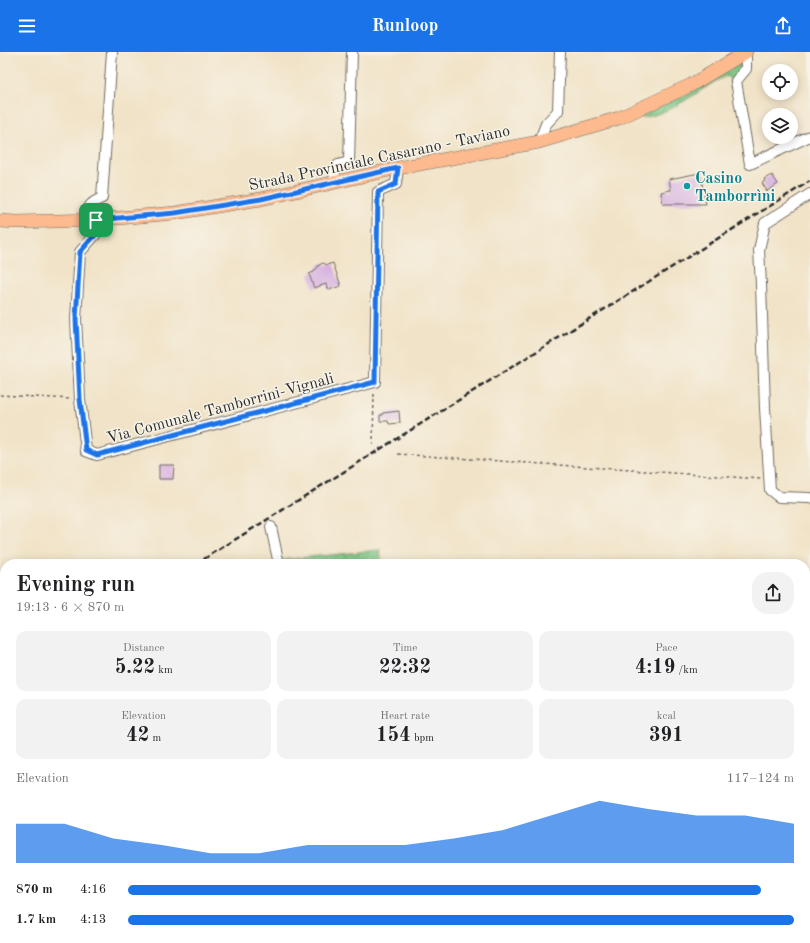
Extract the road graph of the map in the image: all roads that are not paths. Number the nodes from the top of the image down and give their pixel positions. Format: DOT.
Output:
graph roads {
  1 [pos="112,52"];
  2 [pos="352,52"];
  3 [pos="560,52"];
  4 [pos="746,52"];
  5 [pos="810,136"];
  6 [pos="539,142"];
  7 [pos="398,168"];
  8 [pos="334,183"];
  9 [pos="810,194"];
  10 [pos="92,220"];
  11 [pos="0,221"];
  12 [pos="810,498"];
  13 [pos="271,527"];
  14 [pos="277,559"];
  1 -- 10 [label="street, Via Comunale Tamborrini-Vignali"];
  2 -- 8 [label="street"];
  3 -- 6 [label="street"];
  4 -- 5 [label="street"];
  4 -- 6 [label="main road, Strada Provinciale Casarano - Taviano"];
  6 -- 7 [label="main road, Strada Provinciale Casarano - Taviano"];
  7 -- 8 [label="main road, Strada Provinciale Casarano - Taviano"];
  7 -- 10 [label="street, Via Comunale Tamborrini-Vignali"];
  8 -- 10 [label="main road, Strada Provinciale Casarano - Taviano"];
  9 -- 12 [label="street"];
  10 -- 11 [label="main road, Strada Provinciale Casarano - Taviano"];
  13 -- 14 [label="street"];
}
